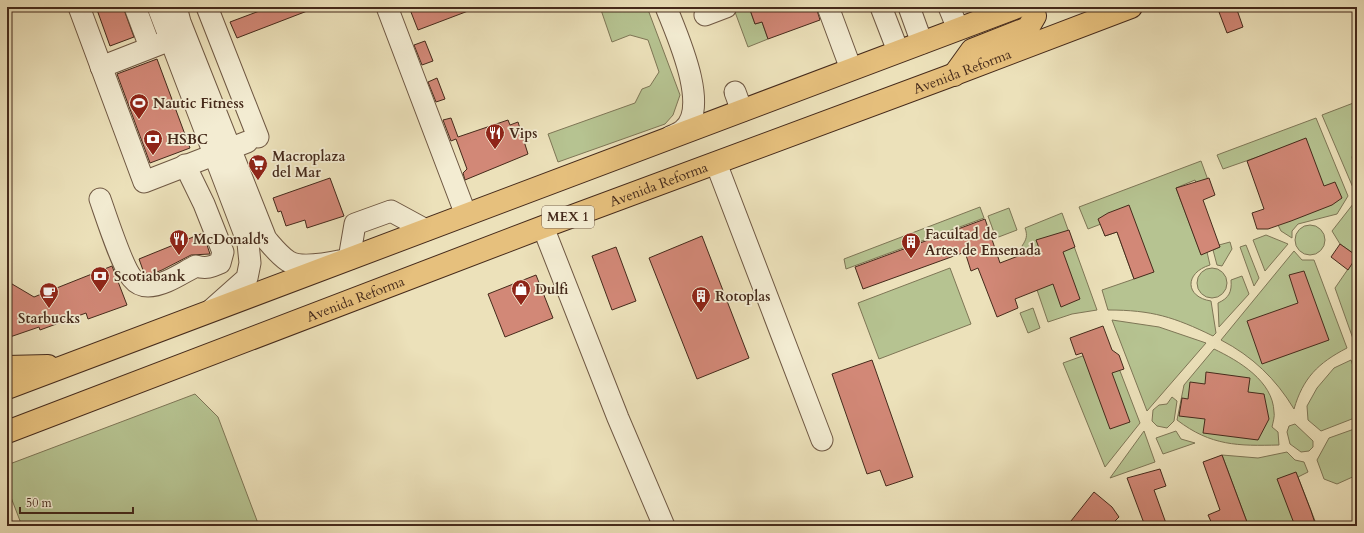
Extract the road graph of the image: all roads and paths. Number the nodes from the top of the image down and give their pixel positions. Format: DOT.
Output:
graph roads {
  1 [pos="79,7"];
  2 [pos="135,7"];
  3 [pos="158,7"];
  4 [pos="387,7"];
  5 [pos="666,7"];
  6 [pos="726,7"];
  7 [pos="828,7"];
  8 [pos="881,7"];
  9 [pos="909,7"];
  10 [pos="949,7"];
  11 [pos="1017,7"];
  12 [pos="1032,7"];
  13 [pos="1131,7"];
  14 [pos="208,9"];
  15 [pos="705,15"];
  16 [pos="180,29"];
  17 [pos="958,29"];
  18 [pos="217,30"];
  19 [pos="922,43"];
  20 [pos="150,48"];
  21 [pos="898,51"];
  22 [pos="101,67"];
  23 [pos="851,69"];
  24 [pos="954,75"];
  25 [pos="660,142"];
  26 [pos="237,145"];
  27 [pos="716,163"];
  28 [pos="186,165"];
  29 [pos="100,199"];
  30 [pos="466,215"];
  31 [pos="543,227"];
  32 [pos="426,230"];
  33 [pos="350,259"];
  34 [pos="209,312"];
  35 [pos="73,364"];
  36 [pos="7,368"];
  37 [pos="7,388"];
  38 [pos="7,432"];
  39 [pos="822,440"];
  40 [pos="664,526"];
  1 -- 22 [label="lane"];
  2 -- 20 [label="lane"];
  3 -- 16 [label="lane"];
  4 -- 30 [label="lane"];
  5 -- 25 [label="lane"];
  6 -- 15 [label="lane"];
  7 -- 23 [label="lane"];
  8 -- 21 [label="lane"];
  9 -- 19 [label="lane"];
  10 -- 17 [label="lane"];
  11 -- 17 [label="highway, MEX 1"];
  12 -- 24 [label="highway"];
  13 -- 24 [label="highway, Avenida Reforma / MEX 1"];
  14 -- 16 [label="lane"];
  14 -- 18 [label="lane"];
  16 -- 18 [label="lane"];
  16 -- 20 [label="lane"];
  16 -- 26 [label="lane"];
  17 -- 19 [label="highway, MEX 1"];
  18 -- 26 [label="lane"];
  19 -- 21 [label="highway, MEX 1"];
  20 -- 22 [label="lane"];
  21 -- 23 [label="highway, MEX 1"];
  22 -- 28 [label="lane"];
  23 -- 25 [label="highway, MEX 1"];
  24 -- 27 [label="highway, Avenida Reforma / MEX 1"];
  25 -- 30 [label="highway, MEX 1"];
  26 -- 28 [label="lane"];
  26 -- 33 [label="lane"];
  26 -- 34 [label="lane"];
  27 -- 31 [label="highway, Avenida Reforma / MEX 1"];
  27 -- 39 [label="lane"];
  28 -- 29 [label="lane"];
  30 -- 32 [label="highway, MEX 1"];
  31 -- 38 [label="highway, Avenida Reforma / MEX 1"];
  31 -- 40 [label="lane"];
  32 -- 33 [label="highway, MEX 1"];
  32 -- 33 [label="lane"];
  33 -- 34 [label="highway, MEX 1"];
  34 -- 35 [label="highway, MEX 1"];
  35 -- 36 [label="highway"];
  35 -- 37 [label="highway, MEX 1"];
}
